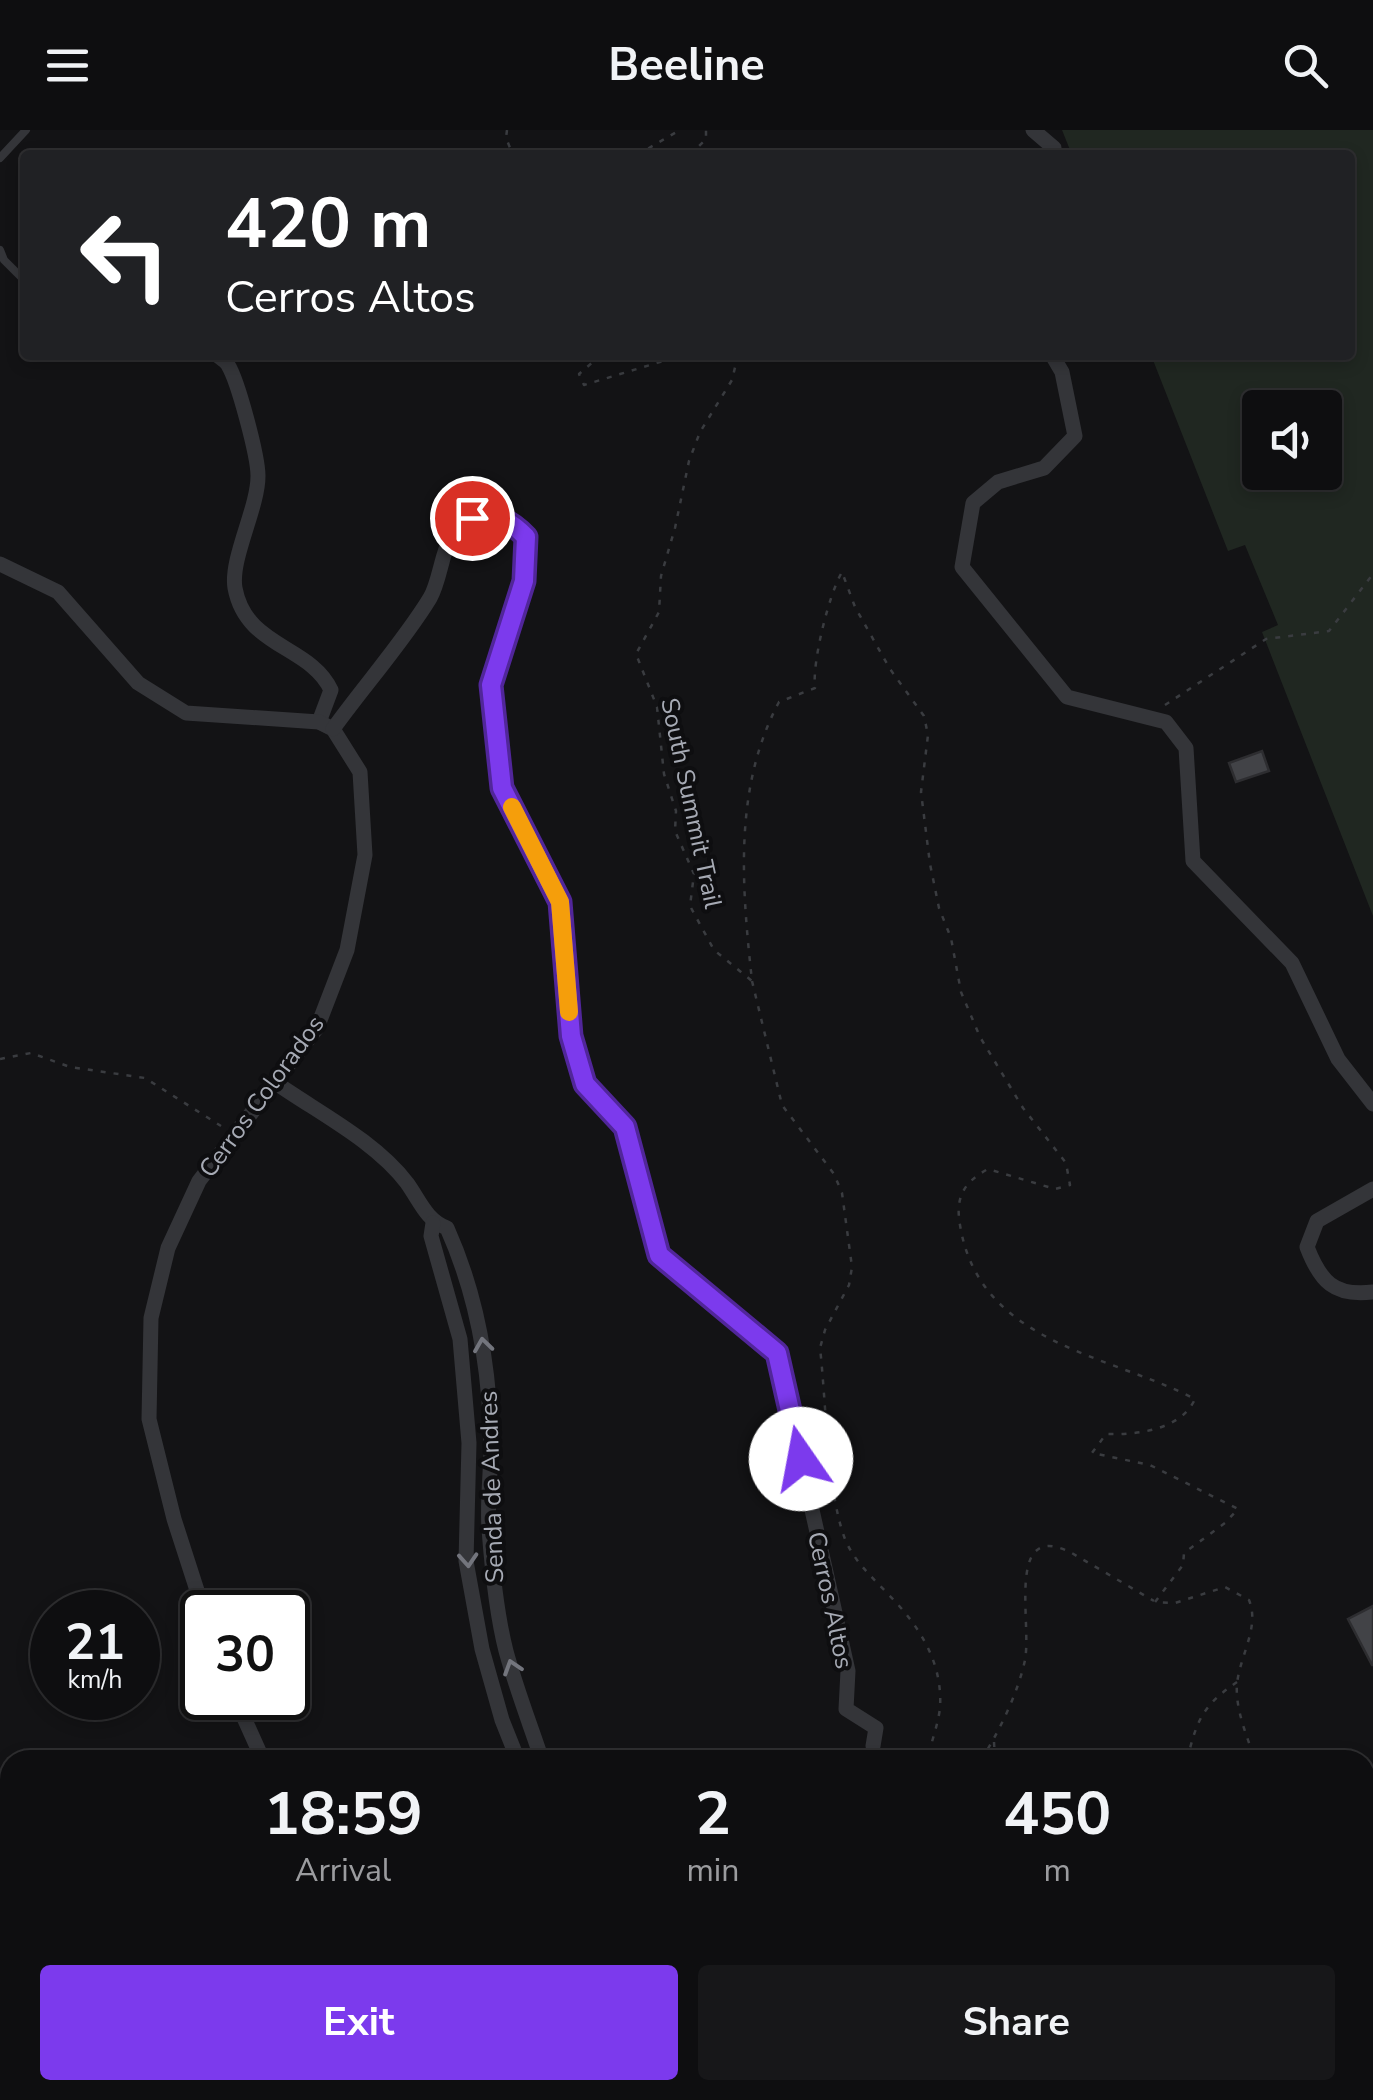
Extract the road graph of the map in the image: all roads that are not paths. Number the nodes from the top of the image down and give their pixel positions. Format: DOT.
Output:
graph roads {
  1 [pos="26,130"];
  2 [pos="1034,130"];
  3 [pos="1054,150"];
  4 [pos="0,158"];
  5 [pos="0,250"];
  6 [pos="20,276"];
  7 [pos="224,360"];
  8 [pos="1055,360"];
  9 [pos="0,564"];
  10 [pos="326,725"];
  11 [pos="276,1083"];
  12 [pos="1373,1104"];
  13 [pos="1373,1189"];
  14 [pos="433,1222"];
  15 [pos="1373,1292"];
  16 [pos="470,1443"];
  17 [pos="490,1443"];
  18 [pos="197,1590"];
  19 [pos="246,1720"];
  20 [pos="874,1746"];
  21 [pos="259,1750"];
  22 [pos="514,1750"];
  23 [pos="539,1750"];
  1 -- 4 [label="lane"];
  2 -- 3 [label="street"];
  5 -- 6 [label="lane"];
  7 -- 10 [label="street"];
  8 -- 12 [label="street"];
  9 -- 10 [label="street"];
  10 -- 11 [label="street, Cerros Colorados"];
  10 -- 20 [label="street, Cerros Altos"];
  11 -- 14 [label="street, Senda de Andres"];
  11 -- 18 [label="street, Cerros Colorados"];
  13 -- 15 [label="street"];
  14 -- 16 [label="street, Senda de Andres"];
  17 -- 14 [label="street, Senda de Andres, one-way"];
  16 -- 17 [label="lane"];
  16 -- 22 [label="street, Senda de Andres, one-way"];
  23 -- 17 [label="street, Senda de Andres, one-way"];
  19 -- 21 [label="street"];
}
